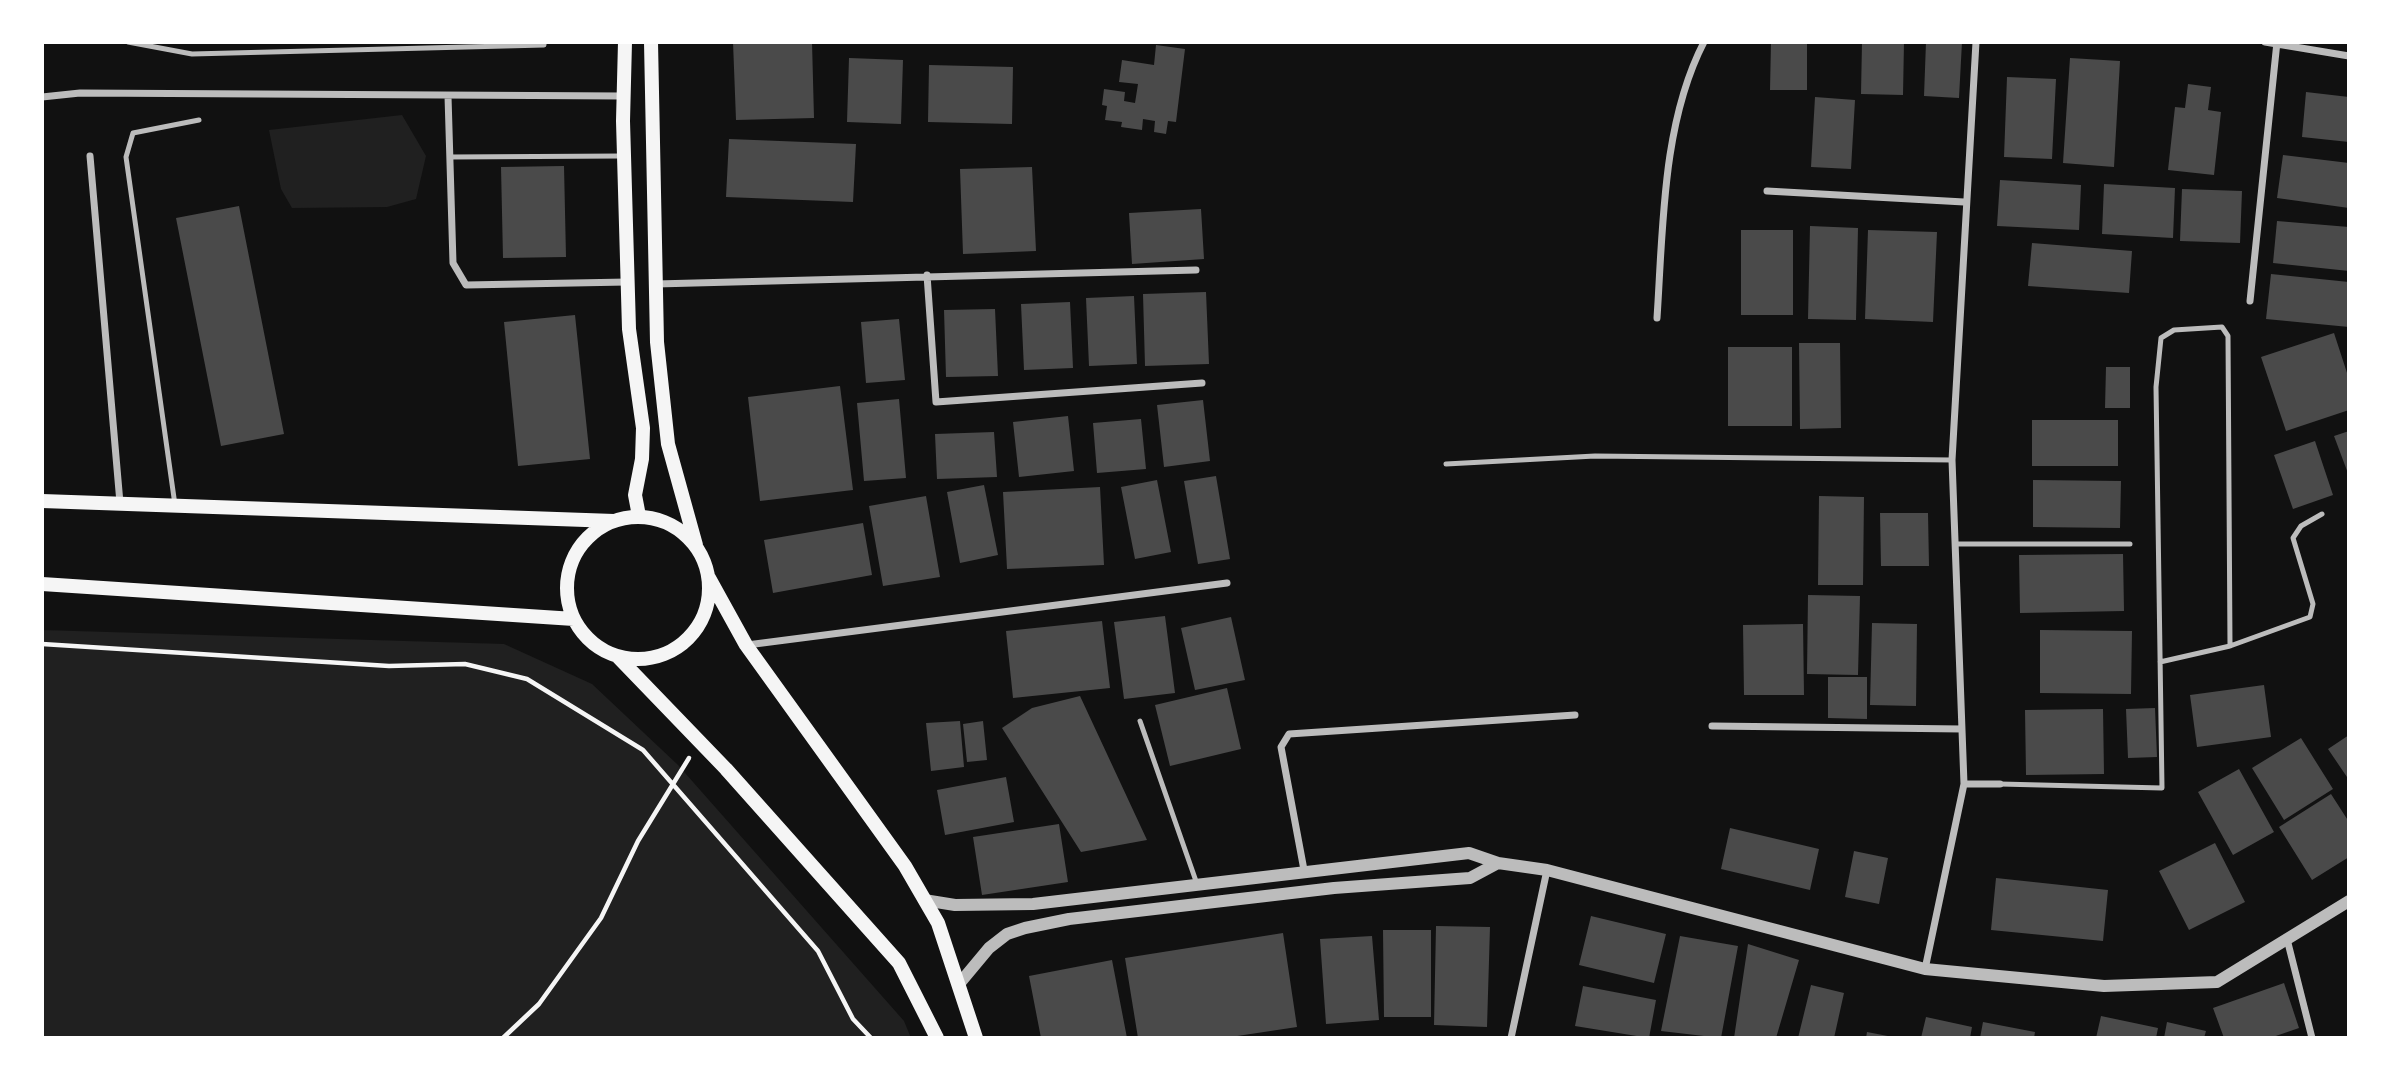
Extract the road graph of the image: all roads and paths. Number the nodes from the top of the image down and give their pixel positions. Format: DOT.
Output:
graph roads {
  1 [pos="128,42"];
  2 [pos="544,42"];
  3 [pos="625,42"];
  4 [pos="651,42"];
  5 [pos="1704,42"];
  6 [pos="1976,42"];
  7 [pos="2265,42"];
  8 [pos="2277,42"];
  9 [pos="421,45"];
  10 [pos="2349,56"];
  11 [pos="448,96"];
  12 [pos="624,96"];
  13 [pos="42,97"];
  14 [pos="199,120"];
  15 [pos="90,156"];
  16 [pos="624,156"];
  17 [pos="450,157"];
  18 [pos="1767,191"];
  19 [pos="1964,202"];
  20 [pos="1196,270"];
  21 [pos="927,275"];
  22 [pos="628,282"];
  23 [pos="656,284"];
  24 [pos="2250,301"];
  25 [pos="1657,318"];
  26 [pos="1202,383"];
  27 [pos="1952,460"];
  28 [pos="1446,464"];
  29 [pos="42,501"];
  30 [pos="120,503"];
  31 [pos="175,505"];
  32 [pos="2322,514"];
  33 [pos="639,516"];
  34 [pos="614,521"];
  35 [pos="1955,544"];
  36 [pos="2130,544"];
  37 [pos="696,545"];
  38 [pos="709,578"];
  39 [pos="1227,583"];
  40 [pos="42,584"];
  41 [pos="574,619"];
  42 [pos="42,644"];
  43 [pos="746,645"];
  44 [pos="2230,646"];
  45 [pos="618,657"];
  46 [pos="2160,662"];
  47 [pos="1575,715"];
  48 [pos="1140,721"];
  49 [pos="1712,726"];
  50 [pos="1962,729"];
  51 [pos="698,741"];
  52 [pos="1964,784"];
  53 [pos="2000,784"];
  54 [pos="673,785"];
  55 [pos="1499,863"];
  56 [pos="1304,870"];
  57 [pos="1547,870"];
  58 [pos="1197,884"];
  59 [pos="924,900"];
  60 [pos="2349,901"];
  61 [pos="2287,939"];
  62 [pos="1925,969"];
  63 [pos="958,984"];
  64 [pos="503,1038"];
  65 [pos="871,1038"];
  66 [pos="937,1038"];
  67 [pos="976,1038"];
  68 [pos="1511,1038"];
  69 [pos="2312,1038"];
  1 -- 9 [label="lane"];
  2 -- 9 [label="lane"];
  3 -- 12 [label="main road"];
  4 -- 23 [label="main road"];
  5 -- 25 [label="street"];
  6 -- 19 [label="street"];
  7 -- 8 [label="street"];
  8 -- 10 [label="street"];
  8 -- 24 [label="street"];
  11 -- 12 [label="street"];
  11 -- 13 [label="street"];
  11 -- 17 [label="street"];
  12 -- 16 [label="main road"];
  14 -- 31 [label="lane"];
  15 -- 30 [label="street"];
  16 -- 17 [label="lane"];
  16 -- 22 [label="main road"];
  17 -- 22 [label="street"];
  18 -- 19 [label="street"];
  19 -- 27 [label="street"];
  20 -- 21 [label="street"];
  21 -- 23 [label="street"];
  21 -- 26 [label="street"];
  22 -- 33 [label="main road"];
  23 -- 37 [label="main road"];
  27 -- 28 [label="lane"];
  27 -- 35 [label="street"];
  29 -- 30 [label="main road"];
  30 -- 31 [label="main road"];
  31 -- 34 [label="main road"];
  32 -- 44 [label="lane"];
  33 -- 34 [label="main road"];
  33 -- 37 [label="main road"];
  34 -- 41 [label="main road"];
  35 -- 36 [label="lane"];
  35 -- 50 [label="street"];
  37 -- 38 [label="main road"];
  38 -- 43 [label="main road"];
  38 -- 45 [label="main road"];
  39 -- 43 [label="street"];
  40 -- 41 [label="main road"];
  41 -- 45 [label="main road"];
  42 -- 54 [label="path"];
  43 -- 59 [label="main road"];
  44 -- 46 [label="lane"];
  44 -- 46 [label="lane"];
  45 -- 51 [label="main road"];
  46 -- 53 [label="lane"];
  47 -- 56 [label="street"];
  48 -- 58 [label="lane"];
  49 -- 50 [label="street"];
  50 -- 52 [label="street"];
  51 -- 54 [label="path"];
  51 -- 66 [label="main road"];
  52 -- 53 [label="street"];
  52 -- 62 [label="street"];
  54 -- 64 [label="path"];
  54 -- 65 [label="path"];
  55 -- 56 [label="street"];
  55 -- 57 [label="street"];
  55 -- 63 [label="street"];
  56 -- 58 [label="street"];
  57 -- 62 [label="street"];
  57 -- 68 [label="street"];
  58 -- 59 [label="street"];
  59 -- 63 [label="main road"];
  60 -- 61 [label="street"];
  61 -- 62 [label="street"];
  61 -- 69 [label="street"];
  63 -- 67 [label="main road"];
}
